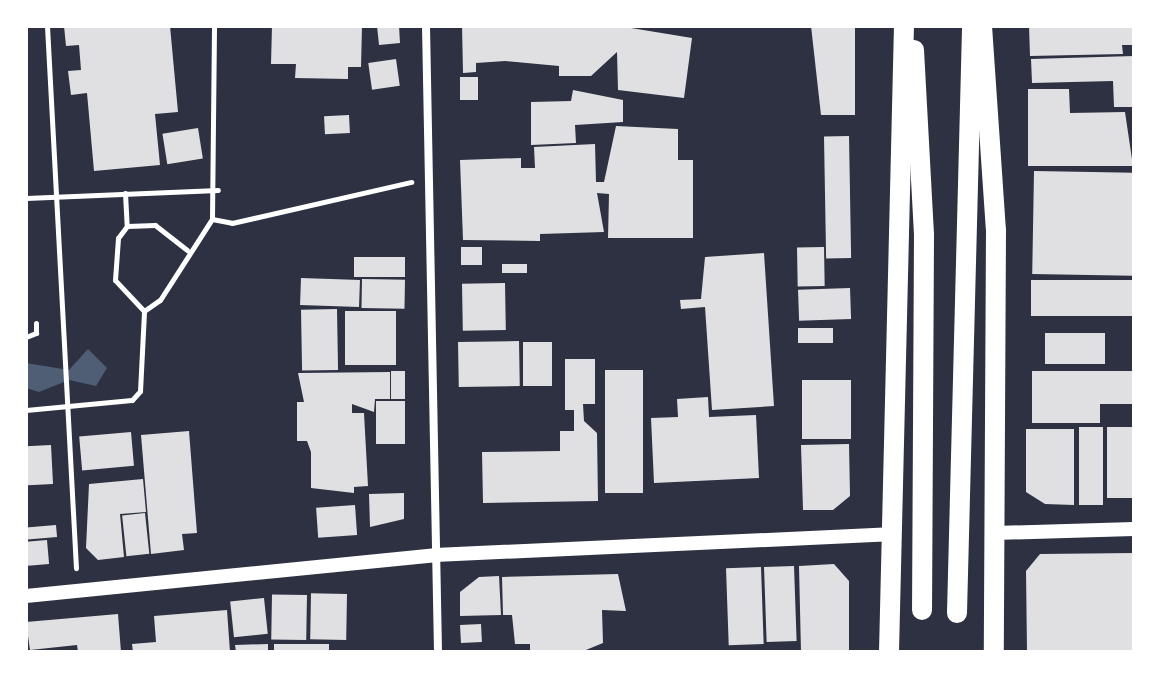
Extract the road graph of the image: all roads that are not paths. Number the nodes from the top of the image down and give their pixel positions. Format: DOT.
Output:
graph roads {
  1 [pos="426,26"];
  2 [pos="904,26"];
  3 [pos="913,26"];
  4 [pos="972,26"];
  5 [pos="982,26"];
  6 [pos="1134,529"];
  7 [pos="996,533"];
  8 [pos="890,534"];
  9 [pos="435,555"];
  10 [pos="26,596"];
  11 [pos="922,610"];
  12 [pos="957,613"];
  13 [pos="438,652"];
  14 [pos="889,652"];
  15 [pos="994,652"];
  1 -- 9 [label="street"];
  2 -- 8 [label="main road"];
  3 -- 11 [label="main road"];
  4 -- 12 [label="main road"];
  5 -- 7 [label="main road"];
  6 -- 7 [label="street"];
  7 -- 15 [label="main road"];
  8 -- 9 [label="street"];
  8 -- 14 [label="main road"];
  9 -- 10 [label="street"];
  9 -- 13 [label="street"];
}
